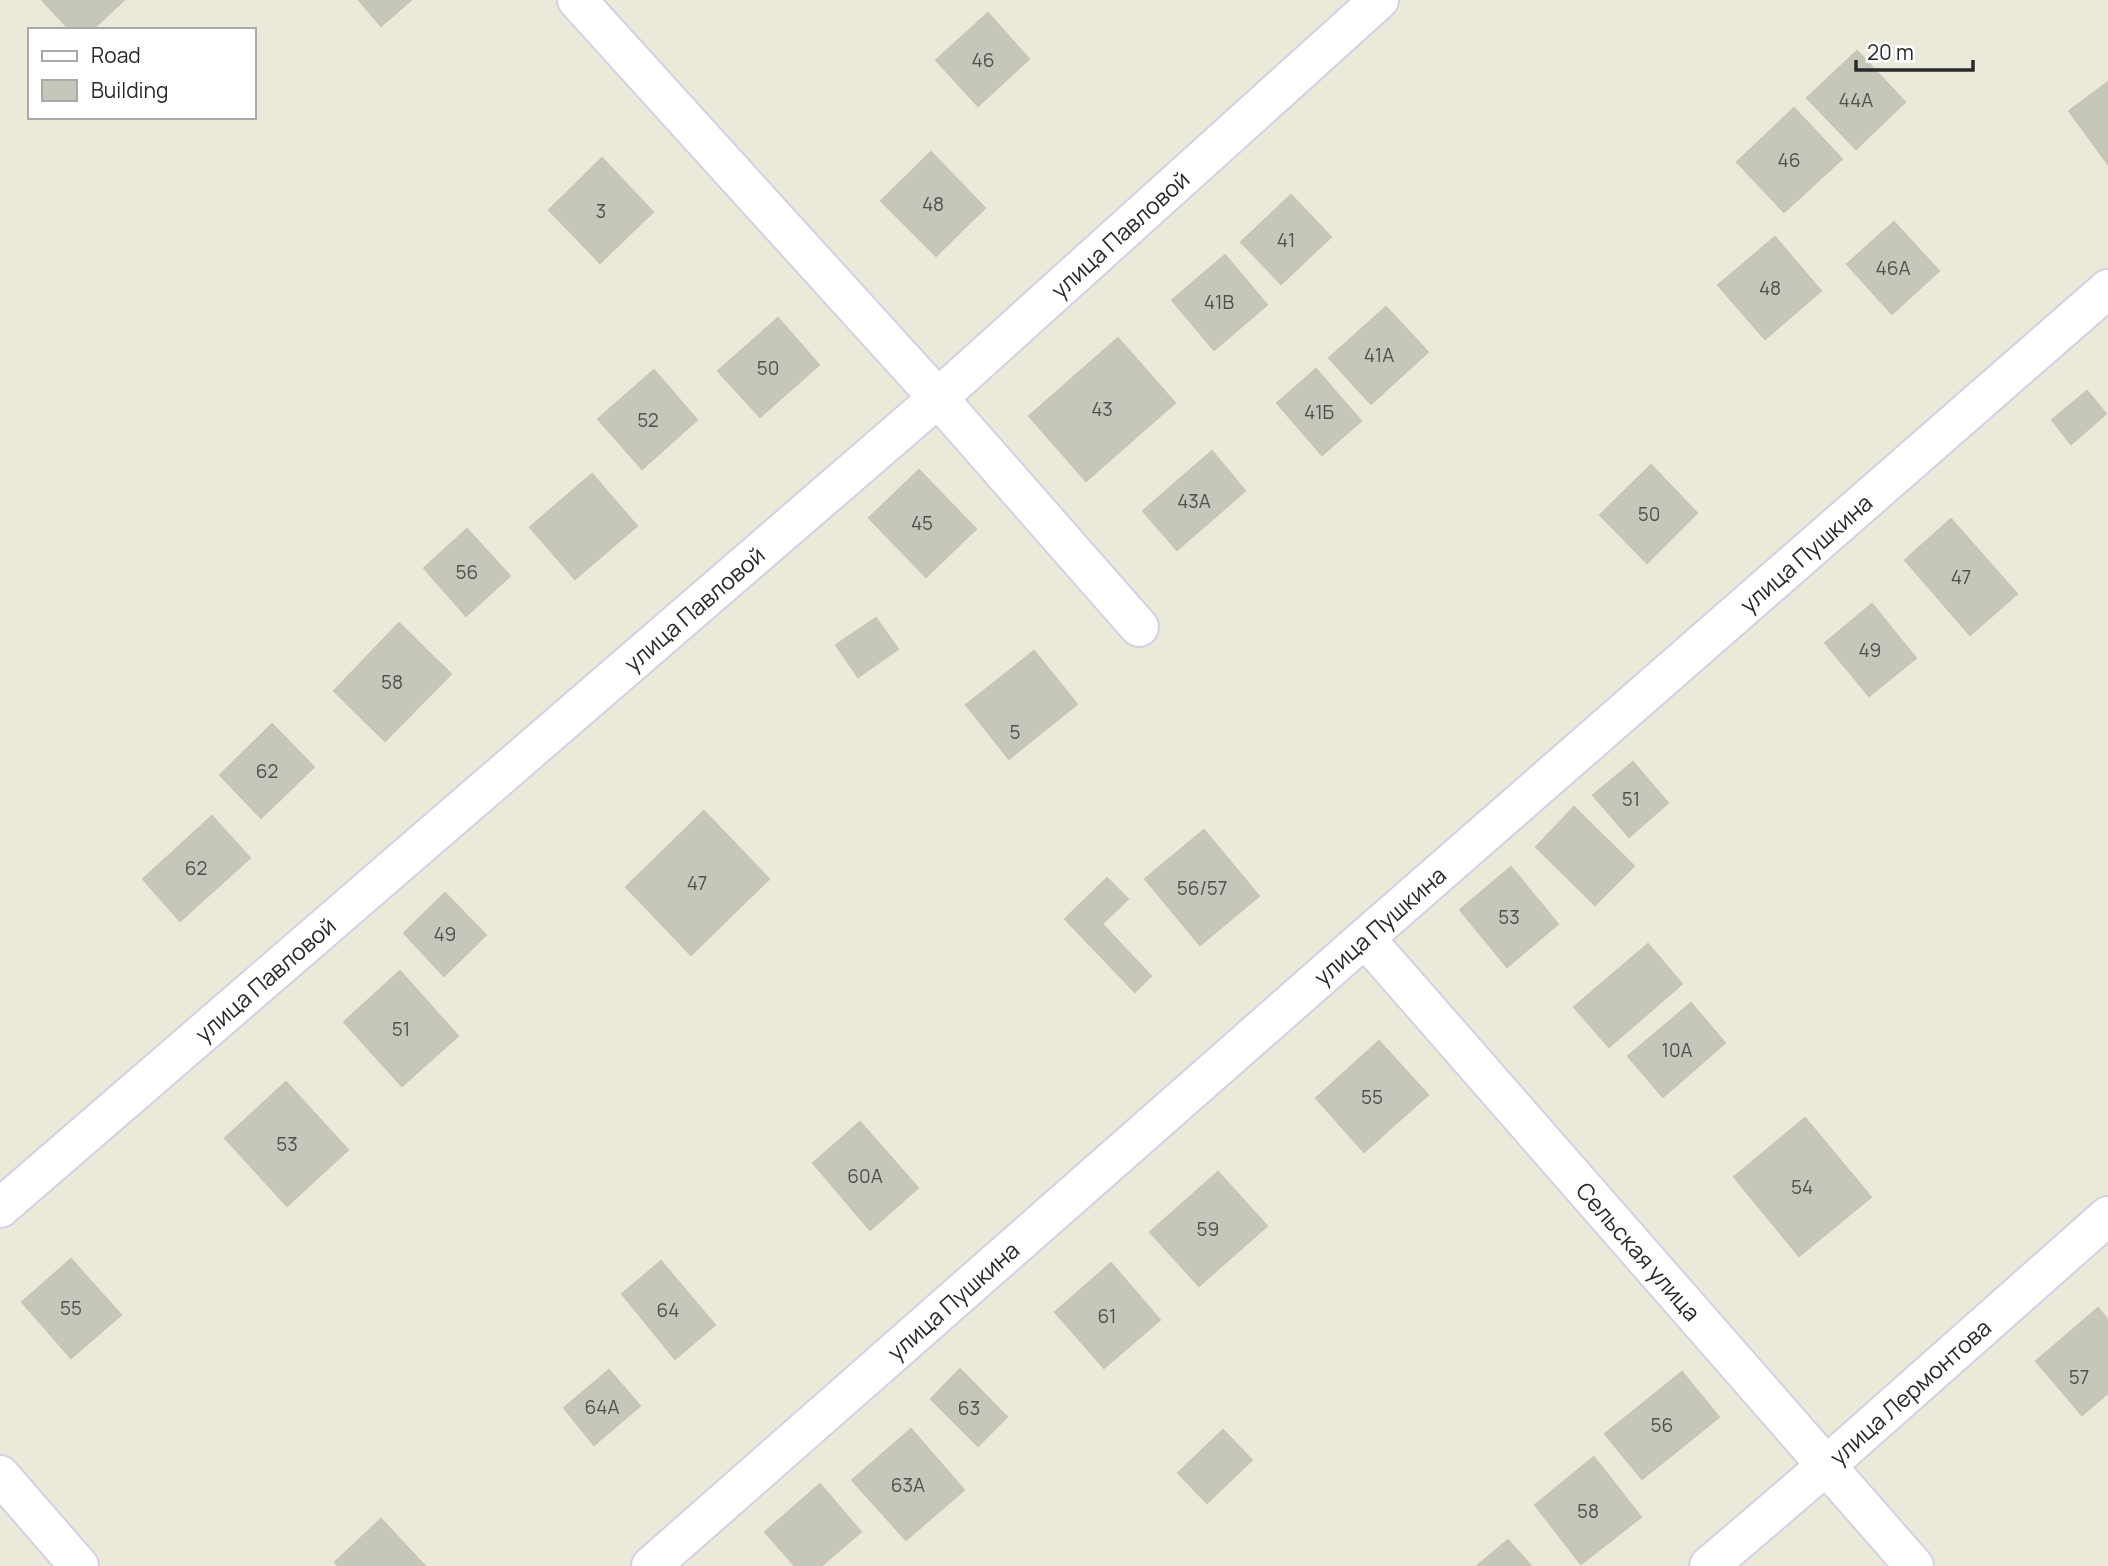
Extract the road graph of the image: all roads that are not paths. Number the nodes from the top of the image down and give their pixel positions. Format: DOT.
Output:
graph roads {
  1 [pos="577,0"];
  2 [pos="1379,0"];
  3 [pos="2108,289"];
  4 [pos="938,398"];
  5 [pos="1139,626"];
  6 [pos="1364,938"];
  7 [pos="0,1208"];
  8 [pos="2108,1216"];
  9 [pos="1827,1465"];
  10 [pos="0,1475"];
  11 [pos="79,1566"];
  12 [pos="651,1566"];
  13 [pos="1709,1566"];
  14 [pos="1914,1566"];
  1 -- 4 [label="street"];
  2 -- 4 [label="street, улица Павловой"];
  3 -- 6 [label="street, улица Пушкина"];
  4 -- 5 [label="street"];
  4 -- 7 [label="street, улица Павловой"];
  6 -- 9 [label="street, Сельская улица"];
  6 -- 12 [label="street, улица Пушкина"];
  8 -- 9 [label="street, улица Лермонтова"];
  9 -- 13 [label="street, улица Лермонтова"];
  9 -- 14 [label="street, Сельская улица"];
  10 -- 11 [label="street"];
}
